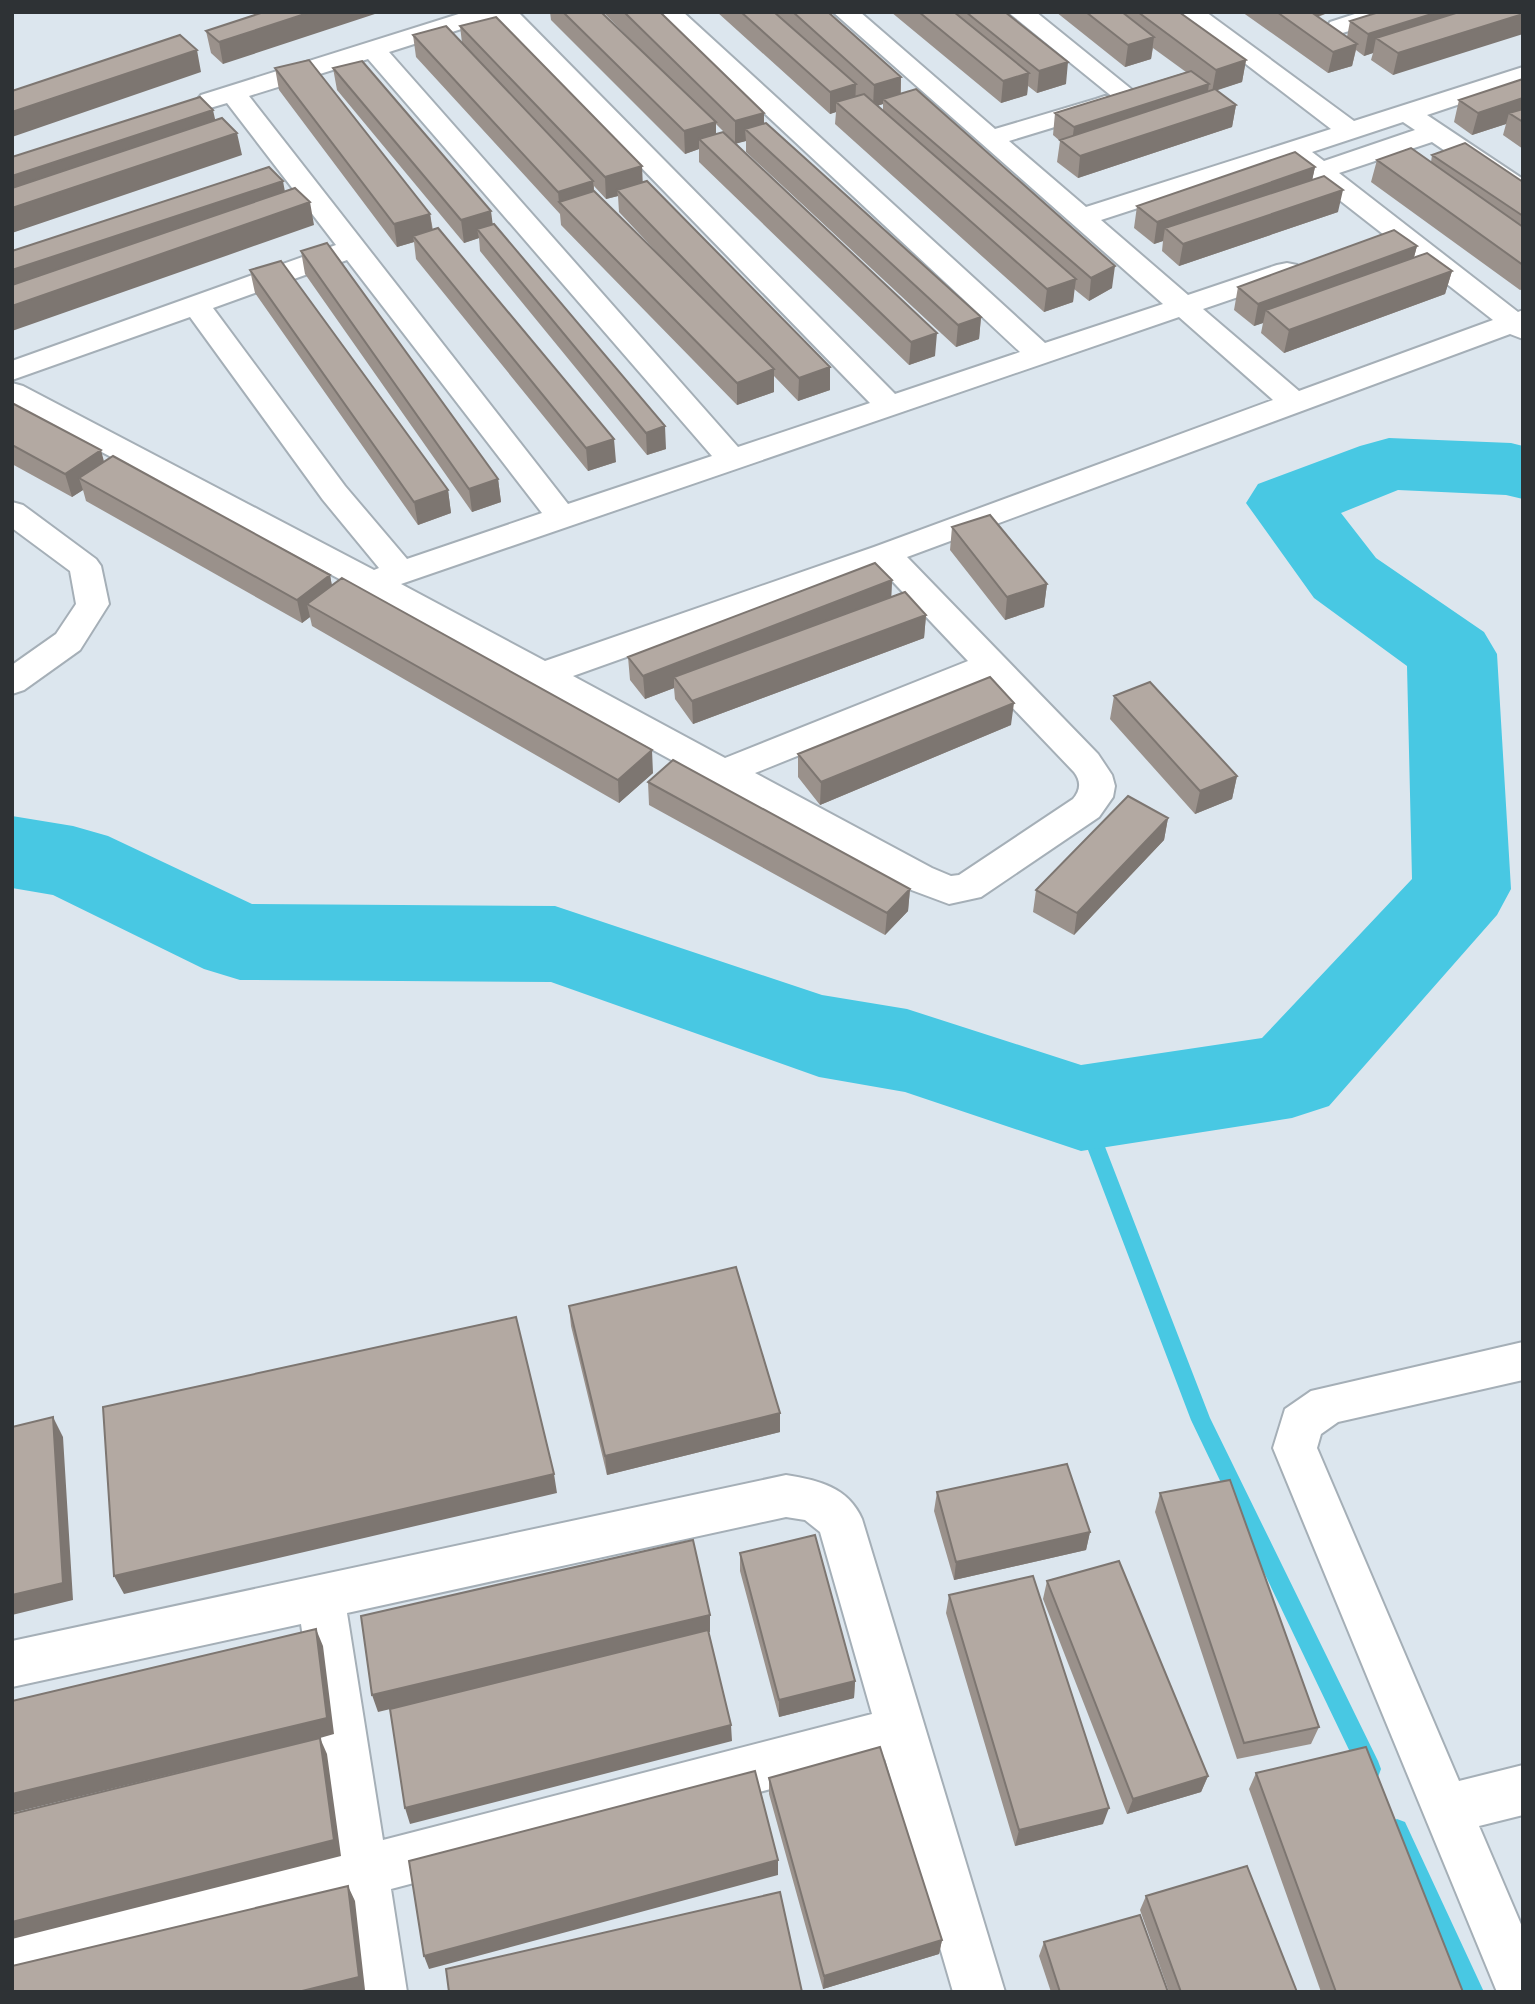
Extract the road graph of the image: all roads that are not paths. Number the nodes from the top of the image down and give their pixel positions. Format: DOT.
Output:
graph roads {
  1 [pos="491,12"];
  2 [pos="504,12"];
  3 [pos="668,12"];
  4 [pos="845,12"];
  5 [pos="1020,12"];
  6 [pos="1190,12"];
  7 [pos="1378,13"];
  8 [pos="1339,27"];
  9 [pos="373,49"];
  10 [pos="1523,75"];
  11 [pos="233,93"];
  12 [pos="181,110"];
  13 [pos="1407,113"];
  14 [pos="1351,131"];
  15 [pos="1436,132"];
  16 [pos="989,139"];
  17 [pos="1292,149"];
  18 [pos="1320,172"];
  19 [pos="1522,191"];
  20 [pos="1081,218"];
  21 [pos="353,248"];
  22 [pos="1310,263"];
  23 [pos="196,304"];
  24 [pos="1184,307"];
  25 [pos="1519,324"];
  26 [pos="1041,355"];
  27 [pos="12,370"];
  28 [pos="12,392"];
  29 [pos="1293,401"];
  30 [pos="890,406"];
  31 [pos="733,460"];
  32 [pos="12,512"];
  33 [pos="562,518"];
  34 [pos="885,554"];
  35 [pos="386,578"];
  36 [pos="990,665"];
  37 [pos="541,675"];
  38 [pos="12,682"];
  39 [pos="724,772"];
  40 [pos="1523,1361"];
  41 [pos="321,1599"];
  42 [pos="12,1664"];
  43 [pos="903,1730"];
  44 [pos="1523,1790"];
  45 [pos="1445,1809"];
  46 [pos="361,1871"];
  47 [pos="12,1962"];
  48 [pos="381,1992"];
  49 [pos="979,1992"];
  50 [pos="1523,1992"];
  1 -- 9 [label="street"];
  2 -- 30 [label="street"];
  3 -- 26 [label="street"];
  4 -- 16 [label="street"];
  5 -- 16 [label="street"];
  6 -- 14 [label="street"];
  7 -- 8 [label="street"];
  9 -- 11 [label="street"];
  9 -- 31 [label="street"];
  10 -- 13 [label="street"];
  11 -- 12 [label="street"];
  11 -- 21 [label="street"];
  13 -- 14 [label="street"];
  13 -- 15 [label="street"];
  14 -- 17 [label="street"];
  15 -- 18 [label="street"];
  15 -- 19 [label="street"];
  16 -- 20 [label="street"];
  17 -- 18 [label="street"];
  17 -- 20 [label="street"];
  18 -- 25 [label="street"];
  20 -- 24 [label="street"];
  21 -- 23 [label="street"];
  21 -- 33 [label="street"];
  22 -- 24 [label="street"];
  23 -- 27 [label="street"];
  23 -- 35 [label="street"];
  24 -- 26 [label="street"];
  24 -- 29 [label="street"];
  25 -- 29 [label="street"];
  26 -- 30 [label="street"];
  28 -- 35 [label="street"];
  29 -- 34 [label="street"];
  30 -- 31 [label="street"];
  31 -- 33 [label="street"];
  32 -- 38 [label="street"];
  33 -- 35 [label="street"];
  34 -- 36 [label="street"];
  34 -- 37 [label="street"];
  35 -- 37 [label="street"];
  36 -- 39 [label="street"];
  36 -- 39 [label="street"];
  37 -- 39 [label="street"];
  40 -- 45 [label="street"];
  41 -- 42 [label="street"];
  41 -- 43 [label="street"];
  41 -- 46 [label="street"];
  43 -- 46 [label="street"];
  43 -- 49 [label="street"];
  44 -- 45 [label="street"];
  45 -- 50 [label="street"];
  46 -- 47 [label="street"];
  46 -- 48 [label="street"];
}
